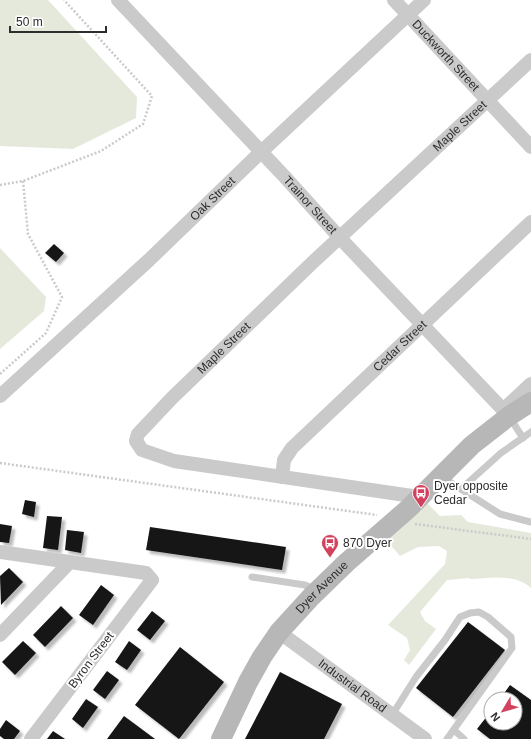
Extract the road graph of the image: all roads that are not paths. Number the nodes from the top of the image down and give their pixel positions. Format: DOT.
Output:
graph roads {
  1 [pos="118,0"];
  2 [pos="394,0"];
  3 [pos="424,0"];
  4 [pos="408,15"];
  5 [pos="531,60"];
  6 [pos="487,100"];
  7 [pos="531,147"];
  8 [pos="261,152"];
  9 [pos="531,222"];
  10 [pos="340,238"];
  11 [pos="422,324"];
  12 [pos="531,384"];
  13 [pos="0,396"];
  14 [pos="531,402"];
  15 [pos="506,413"];
  16 [pos="531,432"];
  17 [pos="523,438"];
  18 [pos="441,476"];
  19 [pos="282,477"];
  20 [pos="461,489"];
  21 [pos="419,497"];
  22 [pos="531,522"];
  23 [pos="0,552"];
  24 [pos="70,562"];
  25 [pos="252,578"];
  26 [pos="317,591"];
  27 [pos="279,632"];
  28 [pos="0,635"];
  29 [pos="392,715"];
  30 [pos="454,730"];
  31 [pos="31,739"];
  32 [pos="221,739"];
  33 [pos="425,739"];
  34 [pos="447,739"];
  35 [pos="464,739"];
  1 -- 8 [label="street, Trainor Street"];
  2 -- 4 [label="street, Duckworth Street"];
  3 -- 4 [label="street, Oak Street"];
  4 -- 6 [label="street, Duckworth Street"];
  4 -- 8 [label="street, Oak Street"];
  5 -- 6 [label="street, Maple Street"];
  6 -- 7 [label="street, Duckworth Street"];
  6 -- 10 [label="street, Maple Street"];
  8 -- 10 [label="street, Trainor Street"];
  8 -- 13 [label="street, Oak Street"];
  9 -- 11 [label="street, Cedar Street"];
  10 -- 11 [label="street, Trainor Street"];
  10 -- 19 [label="street, Maple Street"];
  11 -- 15 [label="street, Trainor Street"];
  11 -- 19 [label="street, Cedar Street"];
  12 -- 15 [label="street"];
  14 -- 15 [label="main road, Dyer Avenue"];
  15 -- 17 [label="lane"];
  15 -- 18 [label="main road, Dyer Avenue"];
  16 -- 17 [label="lane"];
  17 -- 20 [label="lane"];
  18 -- 20 [label="lane"];
  18 -- 21 [label="main road, Dyer Avenue"];
  19 -- 21 [label="street, Maple Street"];
  20 -- 22 [label="lane"];
  21 -- 26 [label="main road, Dyer Avenue"];
  23 -- 24 [label="street"];
  24 -- 28 [label="street"];
  24 -- 31 [label="street, Byron Street"];
  25 -- 26 [label="lane"];
  26 -- 27 [label="main road, Dyer Avenue"];
  27 -- 29 [label="street, Industrial Road"];
  27 -- 32 [label="main road, Dyer Avenue"];
  29 -- 30 [label="lane"];
  29 -- 33 [label="street, Industrial Road"];
  30 -- 34 [label="lane"];
  30 -- 35 [label="lane"];
}
